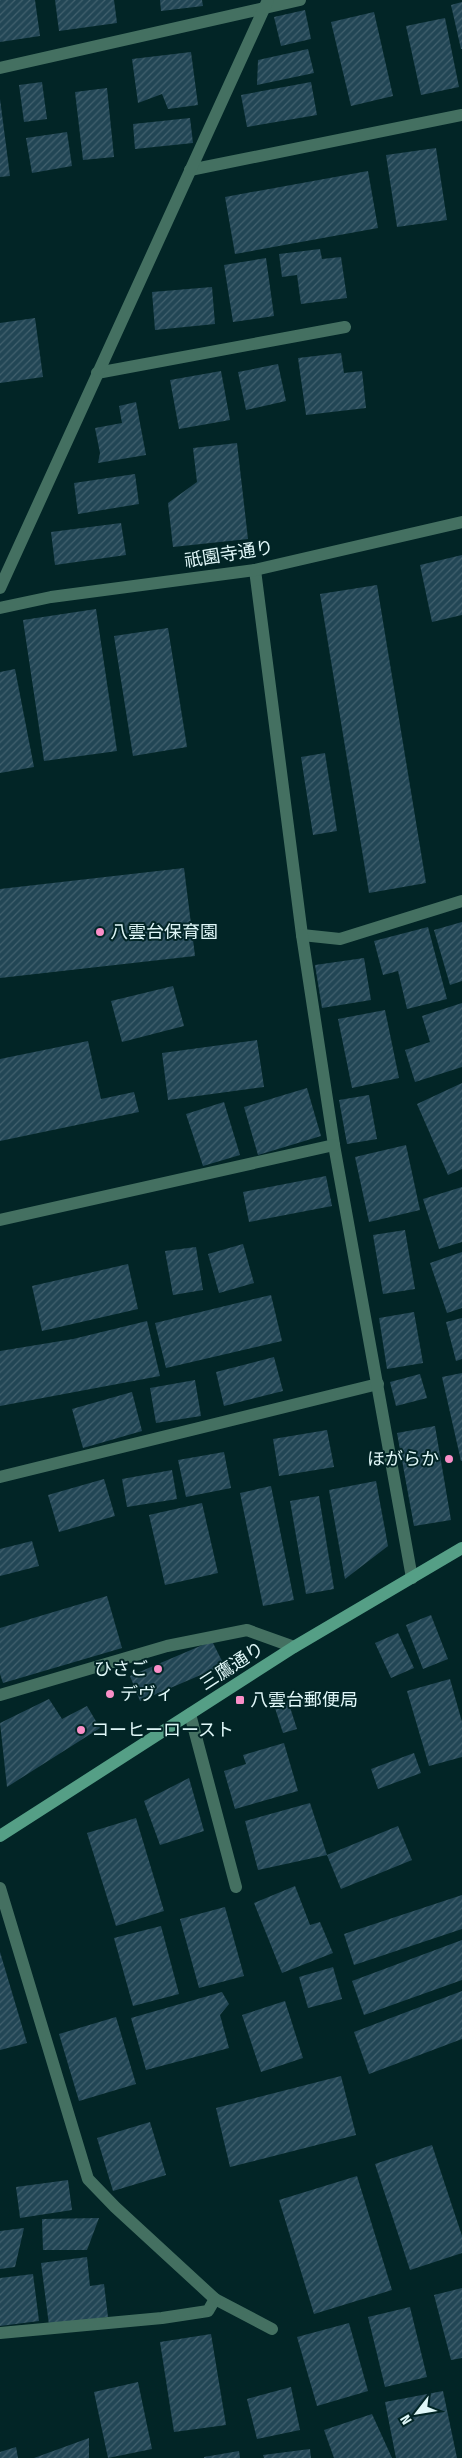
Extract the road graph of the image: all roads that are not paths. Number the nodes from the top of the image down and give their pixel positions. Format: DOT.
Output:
graph roads {
  1 [pos="300,0"];
  2 [pos="266,4"];
  3 [pos="0,68"];
  4 [pos="462,115"];
  5 [pos="190,170"];
  6 [pos="345,326"];
  7 [pos="97,373"];
  8 [pos="462,522"];
  9 [pos="255,570"];
  10 [pos="0,588"];
  11 [pos="0,608"];
  12 [pos="462,901"];
  13 [pos="302,936"];
  14 [pos="334,1145"];
  15 [pos="0,1220"];
  16 [pos="378,1384"];
  17 [pos="0,1477"];
  18 [pos="462,1548"];
  19 [pos="412,1578"];
  20 [pos="294,1647"];
  21 [pos="0,1695"];
  22 [pos="190,1714"];
  23 [pos="0,1836"];
  24 [pos="236,1887"];
  25 [pos="0,1888"];
  26 [pos="215,2298"];
  27 [pos="272,2329"];
  28 [pos="0,2333"];
  1 -- 2 [label="street"];
  2 -- 3 [label="street"];
  2 -- 5 [label="street"];
  4 -- 5 [label="street"];
  5 -- 7 [label="street"];
  6 -- 7 [label="street"];
  7 -- 10 [label="street"];
  8 -- 9 [label="street, 祇園寺通り"];
  9 -- 11 [label="street, 祇園寺通り"];
  9 -- 13 [label="street"];
  12 -- 13 [label="street"];
  13 -- 14 [label="street"];
  14 -- 15 [label="street"];
  14 -- 16 [label="street"];
  16 -- 17 [label="street"];
  16 -- 19 [label="street"];
  18 -- 19 [label="main road, 三鷹通り"];
  19 -- 20 [label="main road, 三鷹通り"];
  20 -- 21 [label="street"];
  20 -- 22 [label="main road, 三鷹通り"];
  22 -- 23 [label="main road, 三鷹通り"];
  22 -- 24 [label="street"];
  25 -- 26 [label="street"];
  26 -- 27 [label="street"];
  26 -- 28 [label="street"];
}
